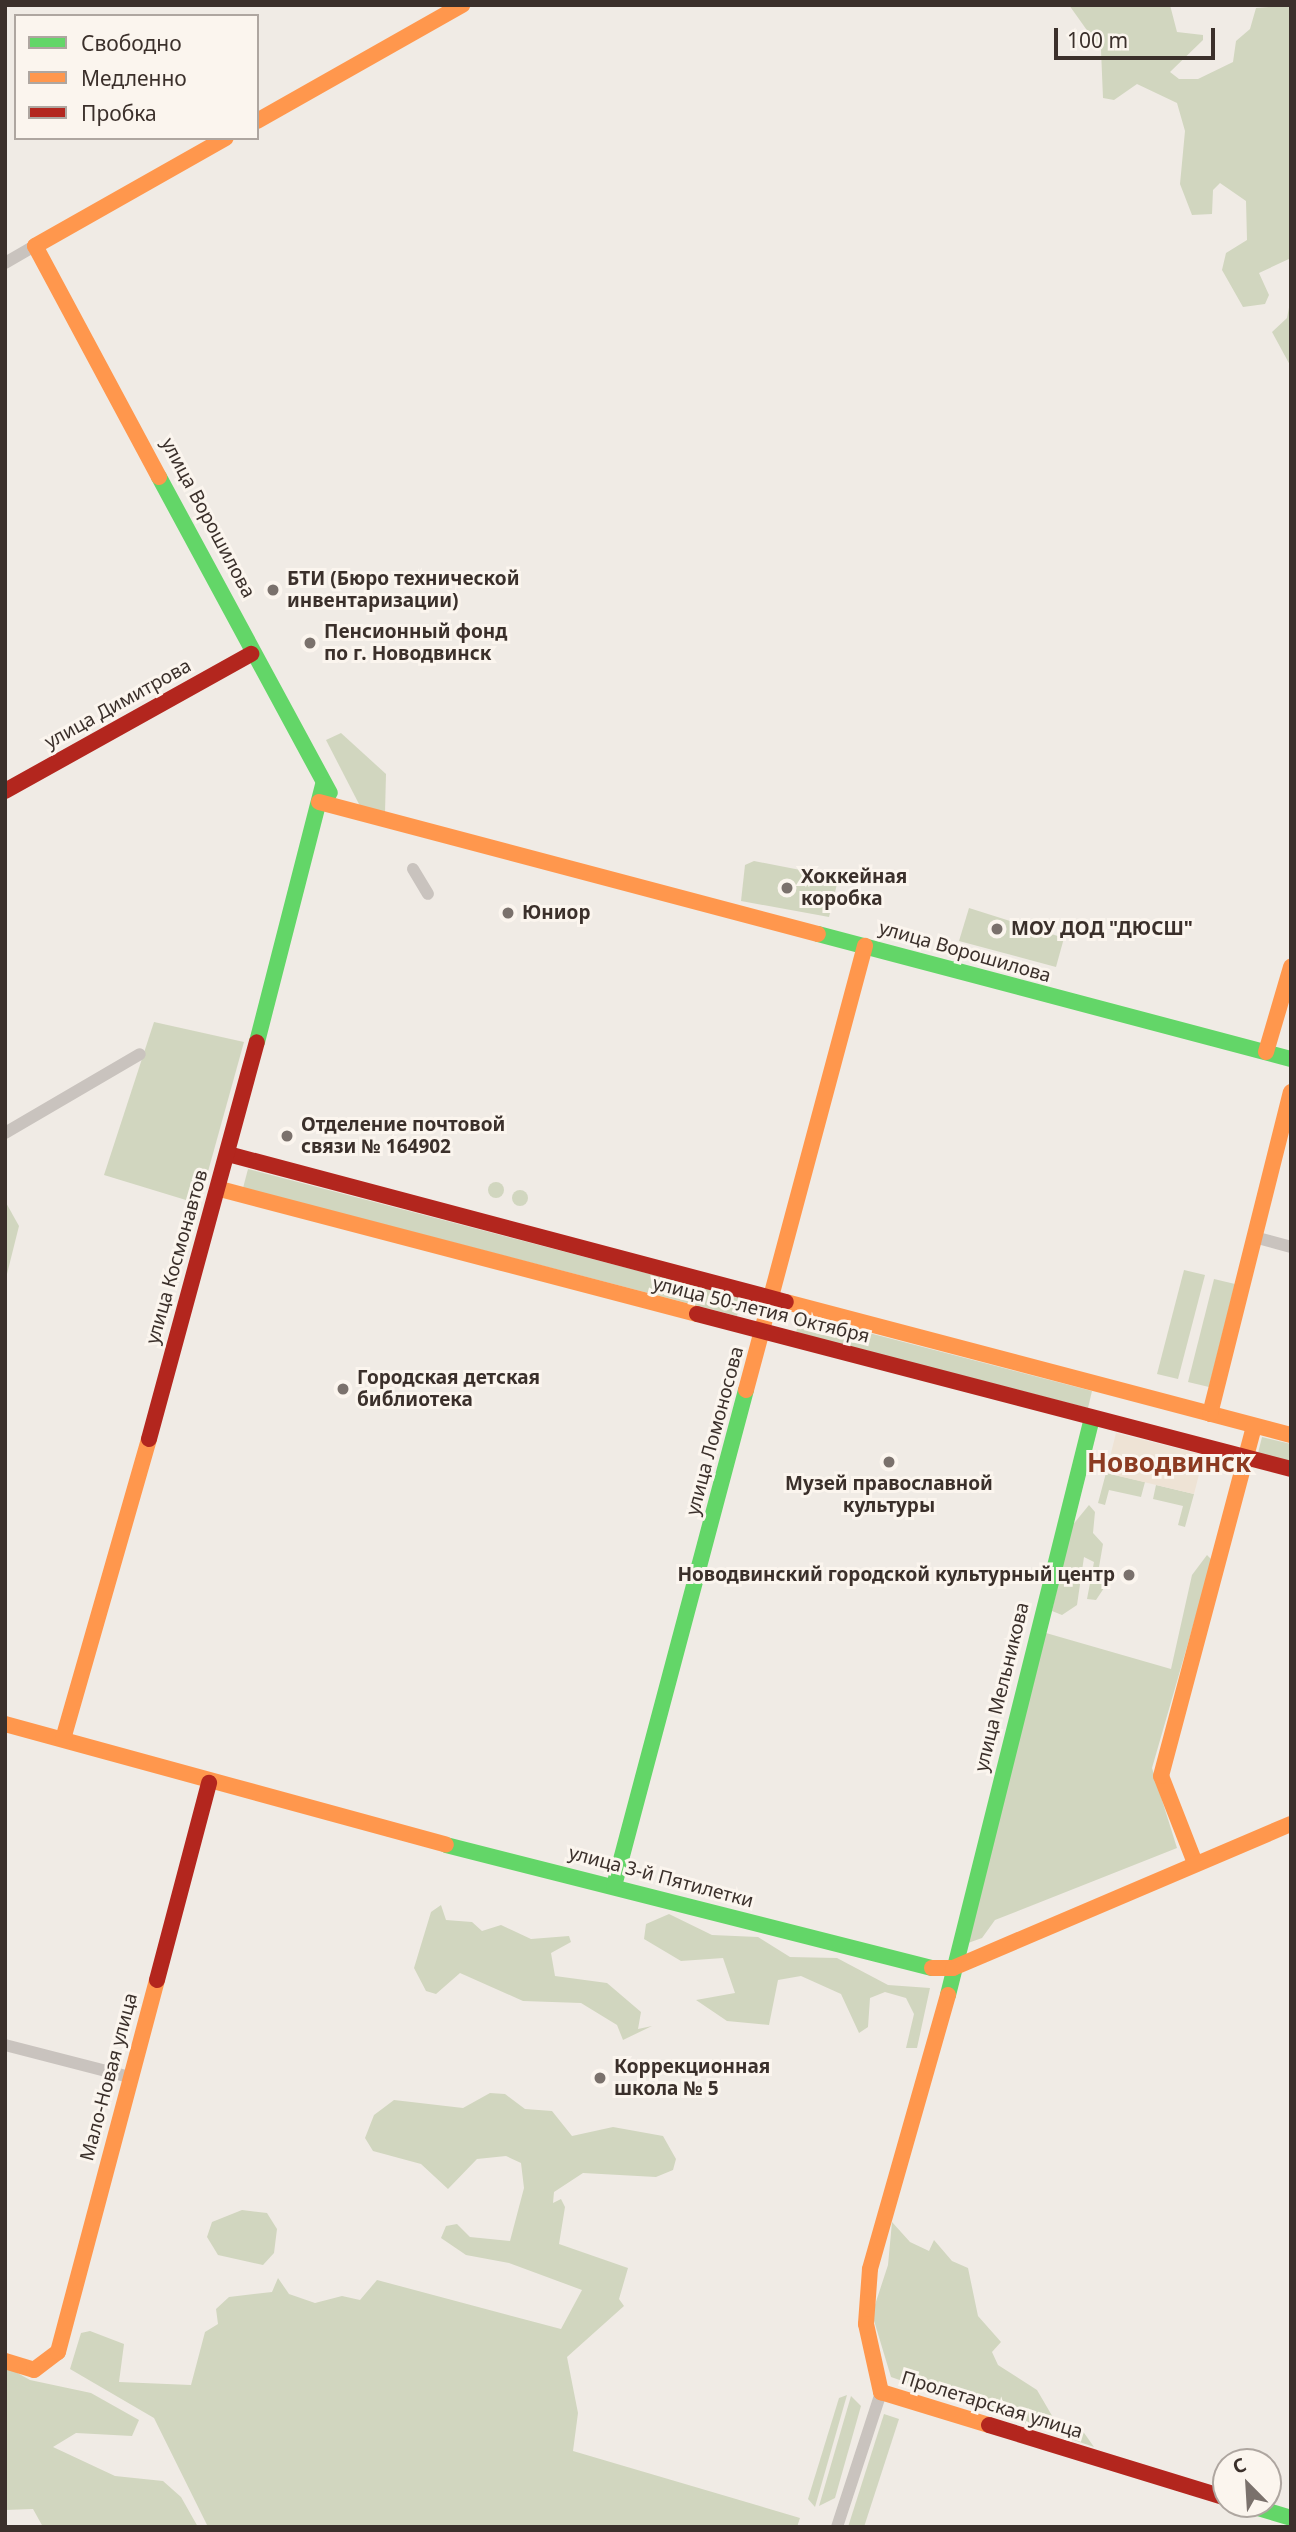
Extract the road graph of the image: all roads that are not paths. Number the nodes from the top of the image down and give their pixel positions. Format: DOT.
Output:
graph roads {
  1 [pos="462,5"];
  2 [pos="259,120"];
  3 [pos="222,140"];
  4 [pos="36,246"];
  5 [pos="5,263"];
  6 [pos="251,654"];
  7 [pos="324,785"];
  8 [pos="5,791"];
  9 [pos="319,802"];
  10 [pos="344,809"];
  11 [pos="413,869"];
  12 [pos="428,894"];
  13 [pos="865,946"];
  14 [pos="1291,967"];
  15 [pos="1266,1052"];
  16 [pos="140,1054"];
  17 [pos="1291,1059"];
  18 [pos="1291,1092"];
  19 [pos="5,1133"];
  20 [pos="228,1154"];
  21 [pos="220,1189"];
  22 [pos="1254,1237"];
  23 [pos="1291,1247"];
  24 [pos="768,1297"];
  25 [pos="763,1333"];
  26 [pos="1210,1415"];
  27 [pos="1092,1418"];
  28 [pos="1255,1426"];
  29 [pos="1291,1436"];
  30 [pos="1246,1458"];
  31 [pos="1291,1469"];
  32 [pos="5,1724"];
  33 [pos="63,1739"];
  34 [pos="209,1783"];
  35 [pos="1291,1824"];
  36 [pos="1195,1863"];
  37 [pos="614,1886"];
  38 [pos="953,1968"];
  39 [pos="5,2045"];
  40 [pos="130,2077"];
  41 [pos="5,2361"];
  42 [pos="881,2392"];
  43 [pos="1212,2494"];
  44 [pos="837,2527"];
  1 -- 2 [label="main road"];
  3 -- 4 [label="main road"];
  4 -- 5 [label="street"];
  4 -- 6 [label="main road, улица Ворошилова"];
  6 -- 7 [label="main road, улица Ворошилова"];
  6 -- 8 [label="main road, улица Димитрова"];
  7 -- 9 [label="main road, улица Космонавтов"];
  7 -- 10 [label="main road, улица Ворошилова"];
  9 -- 10 [label="main road, улица Ворошилова"];
  9 -- 20 [label="main road, улица Космонавтов"];
  10 -- 13 [label="main road, улица Ворошилова"];
  11 -- 12 [label="street"];
  13 -- 15 [label="main road, улица Ворошилова"];
  13 -- 24 [label="main road, улица Ломоносова"];
  14 -- 15 [label="main road"];
  15 -- 17 [label="main road, улица Ворошилова"];
  16 -- 19 [label="street"];
  18 -- 22 [label="main road"];
  20 -- 21 [label="main road, улица Космонавтов"];
  20 -- 24 [label="main road, улица 50-летия Октября"];
  21 -- 25 [label="main road, улица 50-летия Октября"];
  21 -- 33 [label="main road, улица Космонавтов"];
  22 -- 23 [label="street"];
  22 -- 26 [label="main road"];
  24 -- 25 [label="main road, улица Ломоносова"];
  24 -- 26 [label="main road, улица 50-летия Октября"];
  25 -- 27 [label="main road, улица 50-летия Октября"];
  25 -- 37 [label="main road, улица Ломоносова"];
  26 -- 28 [label="main road, улица 50-летия Октября"];
  27 -- 30 [label="main road, улица 50-летия Октября"];
  27 -- 38 [label="main road, улица Мельникова"];
  28 -- 29 [label="main road, улица 50-летия Октября"];
  28 -- 30 [label="main road"];
  30 -- 31 [label="main road, улица 50-летия Октября"];
  30 -- 36 [label="main road"];
  32 -- 33 [label="main road, улица 3-й Пятилетки"];
  33 -- 34 [label="main road, улица 3-й Пятилетки"];
  34 -- 37 [label="main road, улица 3-й Пятилетки"];
  34 -- 40 [label="main road, Мало-Новая улица"];
  35 -- 36 [label="main road, улица 3-й Пятилетки"];
  36 -- 38 [label="main road, улица 3-й Пятилетки"];
  37 -- 38 [label="main road, улица 3-й Пятилетки"];
  38 -- 42 [label="main road, улица Мельникова"];
  39 -- 40 [label="street"];
  40 -- 41 [label="main road, Мало-Новая улица"];
  42 -- 43 [label="main road, Пролетарская улица"];
  42 -- 44 [label="street, Пролетарская улица"];
}
